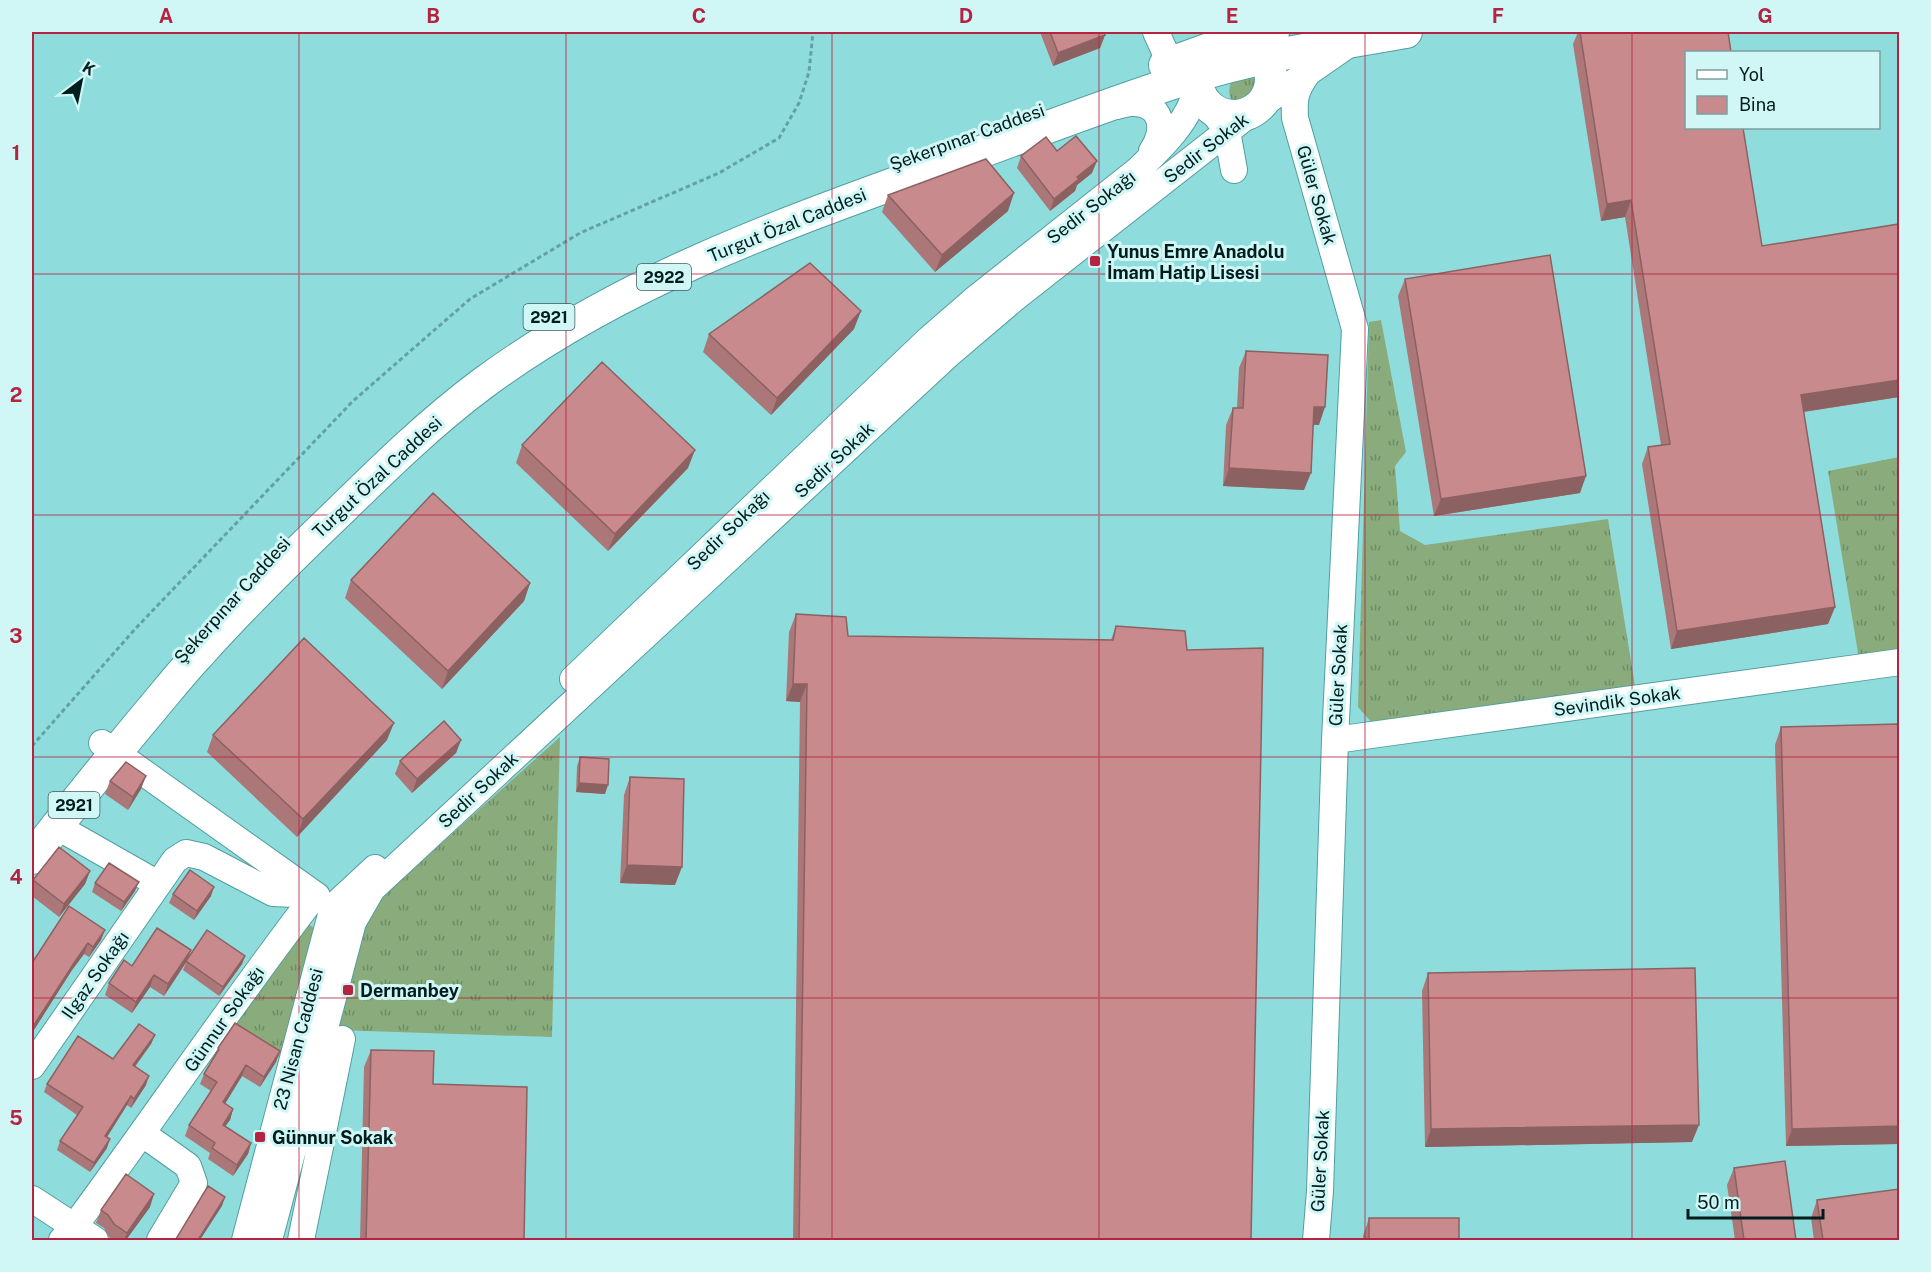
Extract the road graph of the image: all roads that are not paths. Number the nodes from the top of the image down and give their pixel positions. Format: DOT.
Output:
graph roads {
  1 [pos="1156,32"];
  2 [pos="1406,32"];
  3 [pos="1354,40"];
  4 [pos="1268,51"];
  5 [pos="1309,71"];
  6 [pos="1191,86"];
  7 [pos="1269,99"];
  8 [pos="1102,108"];
  9 [pos="1295,118"];
  10 [pos="1227,131"];
  11 [pos="1138,170"];
  12 [pos="1234,170"];
  13 [pos="1899,662"];
  14 [pos="1335,740"];
  15 [pos="109,748"];
  16 [pos="44,829"];
  17 [pos="32,858"];
  18 [pos="158,884"];
  19 [pos="324,901"];
  20 [pos="353,922"];
  21 [pos="342,1039"];
  22 [pos="32,1066"];
  23 [pos="142,1134"];
  24 [pos="32,1199"];
  25 [pos="68,1234"];
  26 [pos="270,1234"];
  27 [pos="302,1236"];
  28 [pos="95,1240"];
  29 [pos="159,1240"];
  30 [pos="245,1240"];
  31 [pos="1316,1240"];
  1 -- 6 [label="street"];
  2 -- 3 [label="main road, Turgut Özal Caddesi / 2922"];
  3 -- 4 [label="main road, Turgut Özal Caddesi / 2922"];
  3 -- 5 [label="street, Sedir Sokak"];
  4 -- 6 [label="main road, Turgut Özal Caddesi / 2922"];
  4 -- 6 [label="main road"];
  4 -- 7 [label="main road"];
  5 -- 7 [label="street, Sedir Sokak"];
  5 -- 9 [label="street, Güler Sokak"];
  6 -- 7 [label="main road"];
  6 -- 8 [label="main road, Turgut Özal Caddesi / 2922"];
  6 -- 10 [label="street"];
  6 -- 11 [label="street, Sedir Sokağı"];
  6 -- 15 [label="main road, Şekerpınar Caddesi / 2921"];
  7 -- 9 [label="street"];
  7 -- 10 [label="street, Sedir Sokak"];
  8 -- 11 [label="street"];
  8 -- 15 [label="main road, Turgut Özal Caddesi / 2922"];
  9 -- 14 [label="street, Güler Sokak"];
  10 -- 12 [label="street"];
  10 -- 20 [label="street, Sedir Sokak"];
  11 -- 19 [label="street, Sedir Sokağı"];
  13 -- 14 [label="street, Sevindik Sokak"];
  14 -- 31 [label="street, Güler Sokak"];
  15 -- 16 [label="main road, Şekerpınar Caddesi / 2921"];
  15 -- 19 [label="street"];
  16 -- 17 [label="main road, Şekerpınar Caddesi / 2921"];
  16 -- 18 [label="street"];
  18 -- 19 [label="street, Ilgaz Sokağı"];
  18 -- 22 [label="street, Ilgaz Sokağı"];
  19 -- 20 [label="street"];
  19 -- 23 [label="street, Günnur Sokağı"];
  19 -- 30 [label="street, 23 Nisan Caddesi"];
  20 -- 26 [label="street, 23 Nisan Caddesi"];
  21 -- 27 [label="street"];
  23 -- 25 [label="street, Günnur Sokağı"];
  23 -- 29 [label="street"];
  24 -- 25 [label="street"];
  25 -- 28 [label="street"];
  26 -- 27 [label="street"];
}
